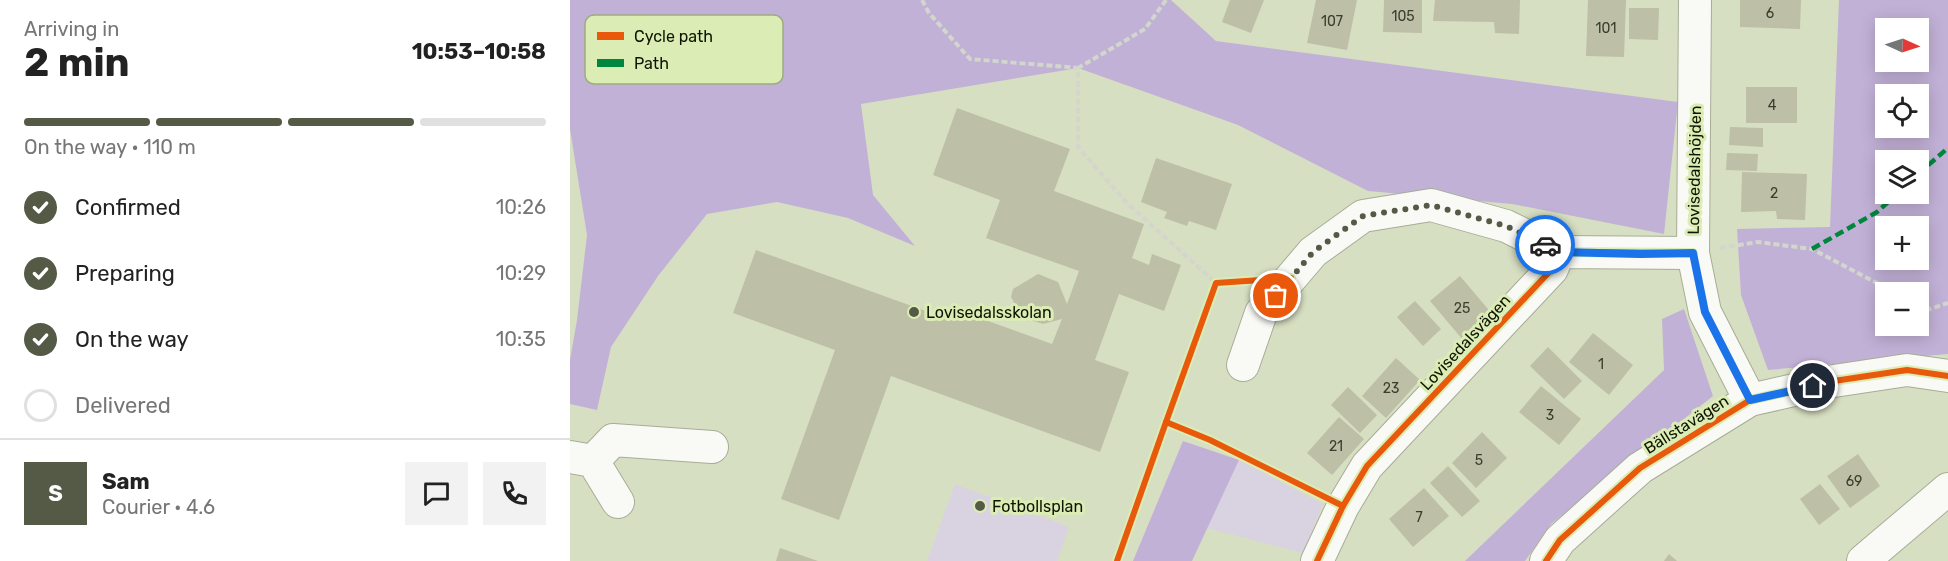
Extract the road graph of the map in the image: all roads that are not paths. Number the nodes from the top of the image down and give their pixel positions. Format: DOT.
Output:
graph roads {
  1 [pos="1695,0"];
  2 [pos="1559,252"];
  3 [pos="1693,253"];
  4 [pos="1243,365"];
  5 [pos="1948,376"];
  6 [pos="1750,400"];
  7 [pos="712,447"];
  8 [pos="582,459"];
  9 [pos="1948,489"];
  10 [pos="618,502"];
  11 [pos="1317,561"];
  12 [pos="1546,561"];
  13 [pos="1863,561"];
  1 -- 3 [label="street, Lovisedalshöjden"];
  2 -- 3 [label="street"];
  2 -- 4 [label="street"];
  2 -- 11 [label="street, Lovisedalsvägen"];
  3 -- 6 [label="street, Lovisedalshöjden"];
  5 -- 6 [label="street, Bällstavägen"];
  6 -- 12 [label="street, Bällstavägen"];
  7 -- 8 [label="street"];
  8 -- 10 [label="street"];
  9 -- 13 [label="street"];
}
